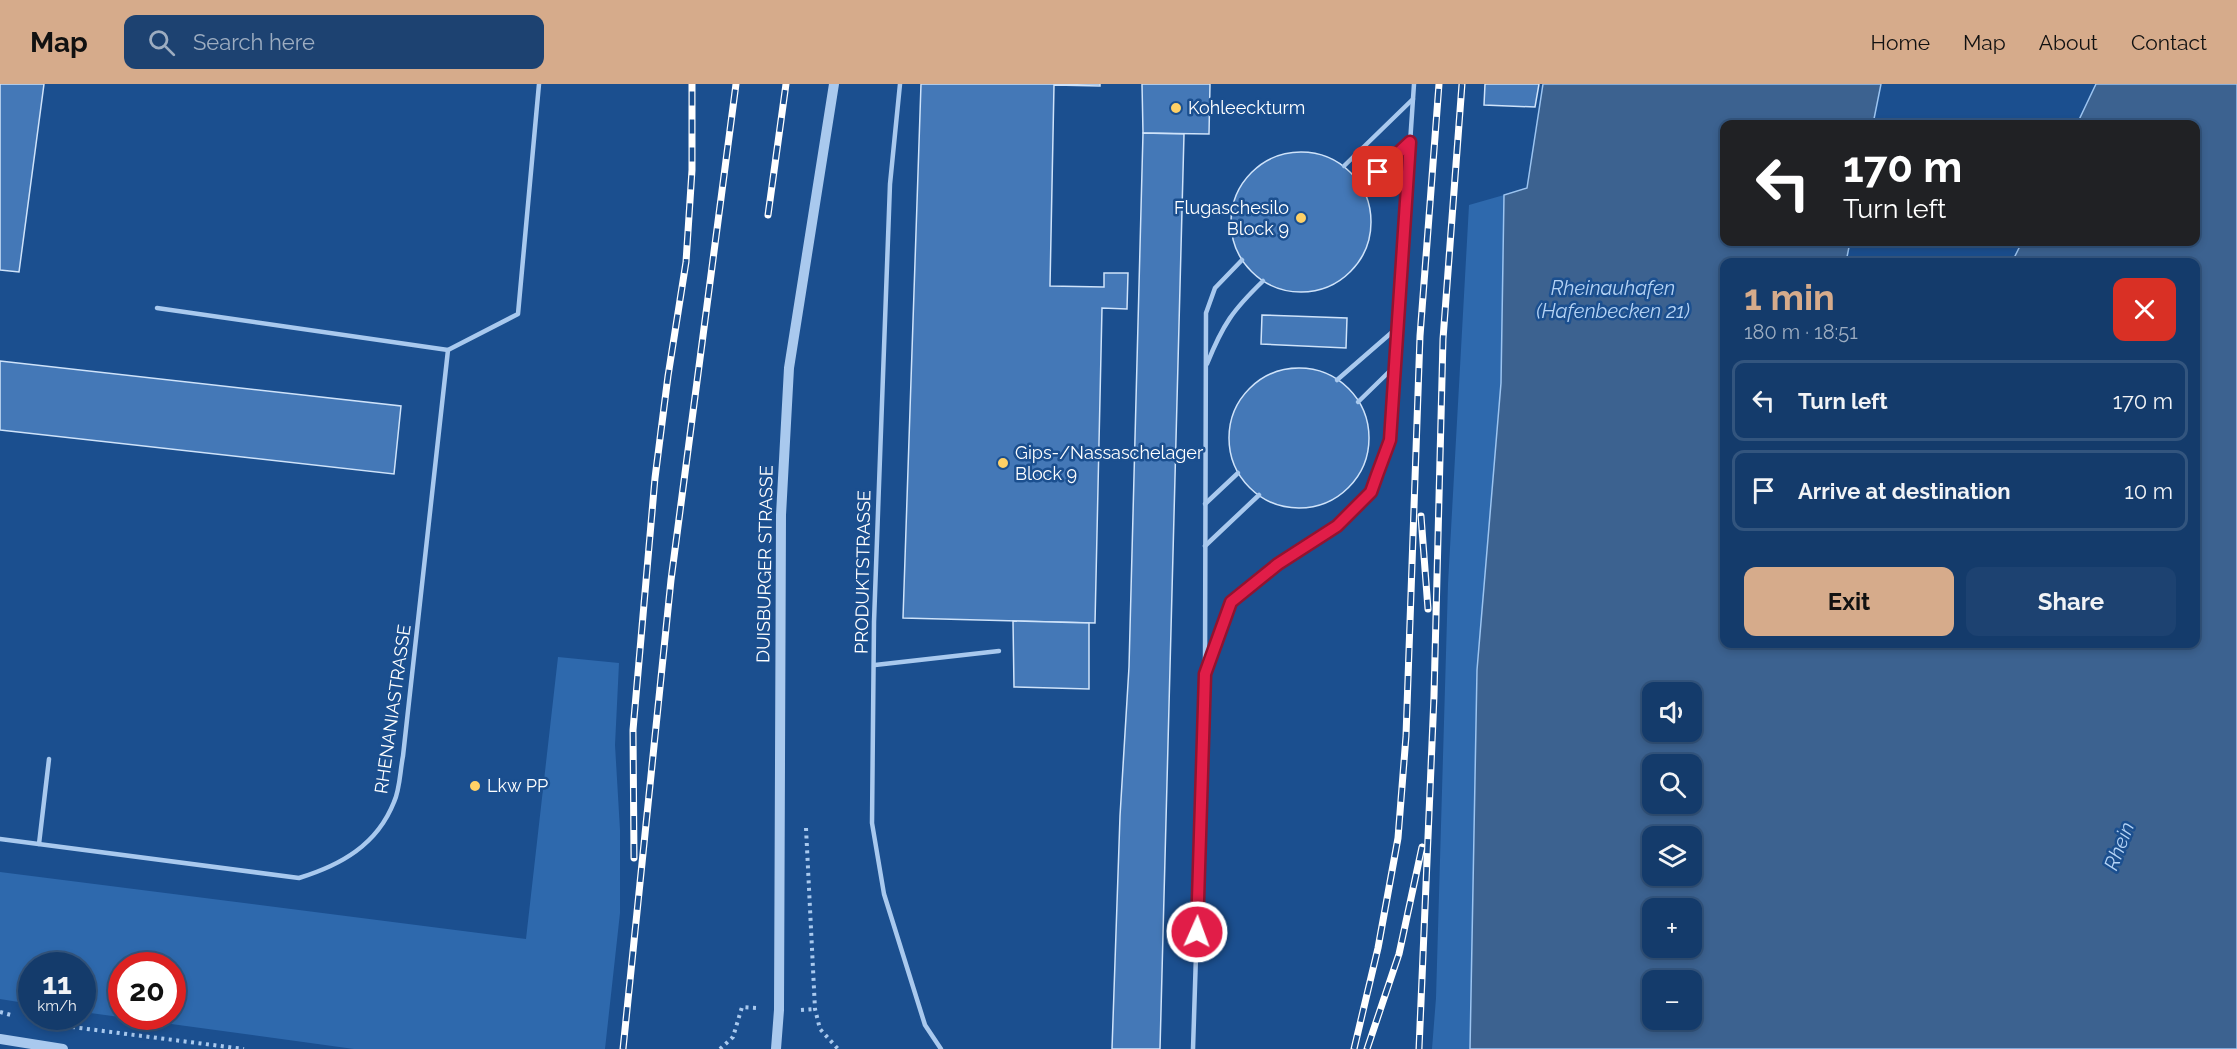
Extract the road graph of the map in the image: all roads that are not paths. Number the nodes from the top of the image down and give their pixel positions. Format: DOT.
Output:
graph roads {
  1 [pos="539,84"];
  2 [pos="834,84"];
  3 [pos="900,84"];
  4 [pos="1414,84"];
  5 [pos="1413,99"];
  6 [pos="1410,142"];
  7 [pos="1344,166"];
  8 [pos="1363,188"];
  9 [pos="1242,260"];
  10 [pos="1263,281"];
  11 [pos="157,308"];
  12 [pos="1398,326"];
  13 [pos="448,350"];
  14 [pos="1396,365"];
  15 [pos="1206,368"];
  16 [pos="1337,380"];
  17 [pos="1358,402"];
  18 [pos="1238,473"];
  19 [pos="1259,495"];
  20 [pos="1205,505"];
  21 [pos="1205,546"];
  22 [pos="999,651"];
  23 [pos="875,665"];
  24 [pos="1205,674"];
  25 [pos="49,759"];
  26 [pos="0,839"];
  27 [pos="39,844"];
  28 [pos="0,1038"];
  29 [pos="63,1049"];
  30 [pos="776,1049"];
  31 [pos="941,1049"];
  32 [pos="1193,1049"];
  1 -- 13 [label="lane"];
  2 -- 30 [label="street, DUISBURGER STRASSE"];
  3 -- 23 [label="lane, PRODUKTSTRASSE"];
  4 -- 5 [label="lane"];
  5 -- 6 [label="lane"];
  5 -- 7 [label="lane"];
  6 -- 8 [label="lane"];
  6 -- 12 [label="lane"];
  9 -- 15 [label="lane"];
  10 -- 15 [label="lane"];
  11 -- 13 [label="lane"];
  12 -- 14 [label="lane"];
  12 -- 16 [label="lane"];
  13 -- 27 [label="lane, RHENANIASTRASSE"];
  14 -- 17 [label="lane"];
  14 -- 24 [label="lane"];
  15 -- 20 [label="lane"];
  18 -- 20 [label="lane"];
  19 -- 21 [label="lane"];
  20 -- 21 [label="lane"];
  21 -- 24 [label="lane"];
  22 -- 23 [label="lane"];
  23 -- 31 [label="lane, PRODUKTSTRASSE"];
  24 -- 32 [label="lane"];
  25 -- 27 [label="lane"];
  26 -- 27 [label="lane, RHENANIASTRASSE"];
  28 -- 29 [label="street"];
}
